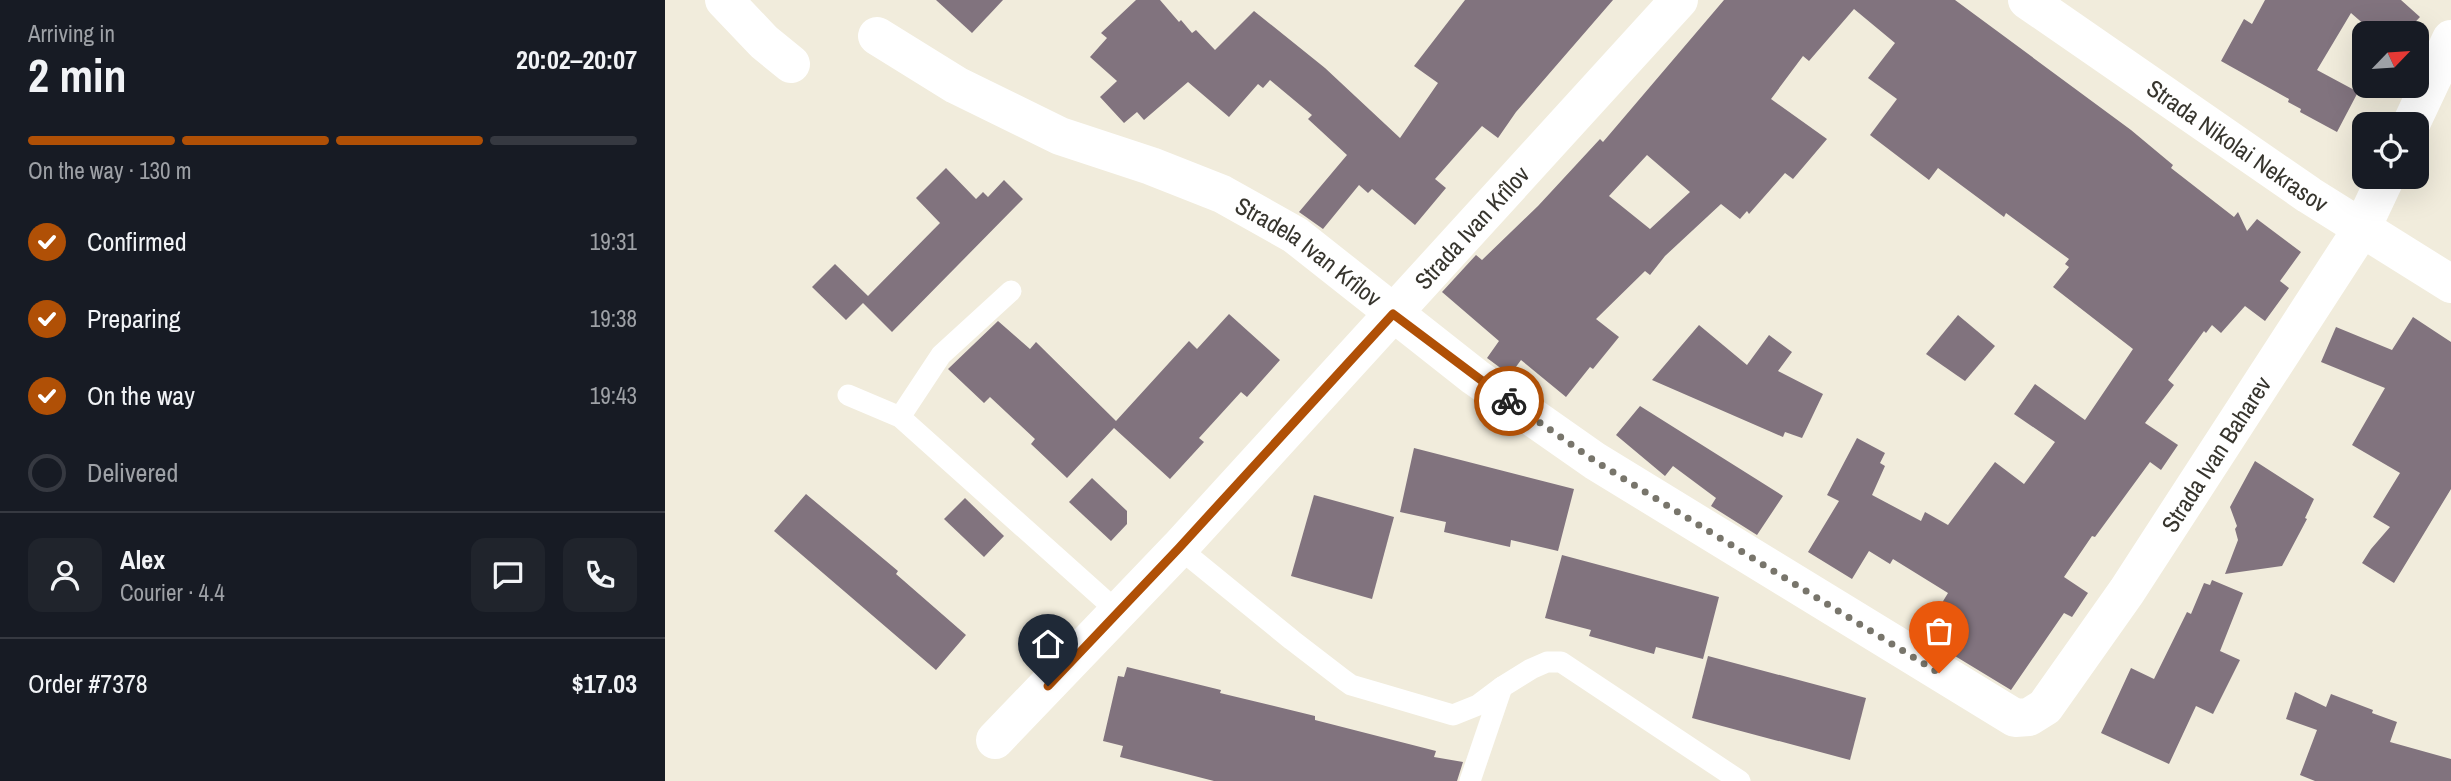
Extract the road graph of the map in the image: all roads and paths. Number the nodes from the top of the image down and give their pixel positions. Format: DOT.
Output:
graph roads {
  1 [pos="724,0"];
  2 [pos="1679,0"];
  3 [pos="2027,0"];
  4 [pos="877,36"];
  5 [pos="2451,39"];
  6 [pos="791,64"];
  7 [pos="2417,112"];
  8 [pos="2380,189"];
  9 [pos="2361,230"];
  10 [pos="2451,284"];
  11 [pos="1011,290"];
  12 [pos="1393,314"];
  13 [pos="848,395"];
  14 [pos="900,416"];
  15 [pos="1179,548"];
  16 [pos="1118,612"];
  17 [pos="1502,687"];
  18 [pos="2029,717"];
  19 [pos="995,740"];
  20 [pos="1470,781"];
  21 [pos="1740,781"];
  1 -- 6 [label="street"];
  2 -- 12 [label="street, Strada Ivan Krîlov"];
  3 -- 9 [label="street, Strada Nikolai Nekrasov"];
  4 -- 12 [label="street, Stradela Ivan Krîlov"];
  5 -- 7 [label="street"];
  8 -- 9 [label="street, Strada Ivan Baharev"];
  9 -- 10 [label="street, Strada Nikolai Nekrasov"];
  9 -- 18 [label="street, Strada Ivan Baharev"];
  11 -- 14 [label="lane"];
  12 -- 15 [label="street, Strada Ivan Krîlov"];
  12 -- 18 [label="street, Stradela Ivan Krîlov"];
  13 -- 14 [label="lane"];
  14 -- 16 [label="lane"];
  15 -- 16 [label="street, Strada Ivan Krîlov"];
  15 -- 17 [label="lane"];
  16 -- 19 [label="street, Strada Ivan Krîlov"];
  17 -- 20 [label="lane"];
  17 -- 21 [label="lane"];
}
